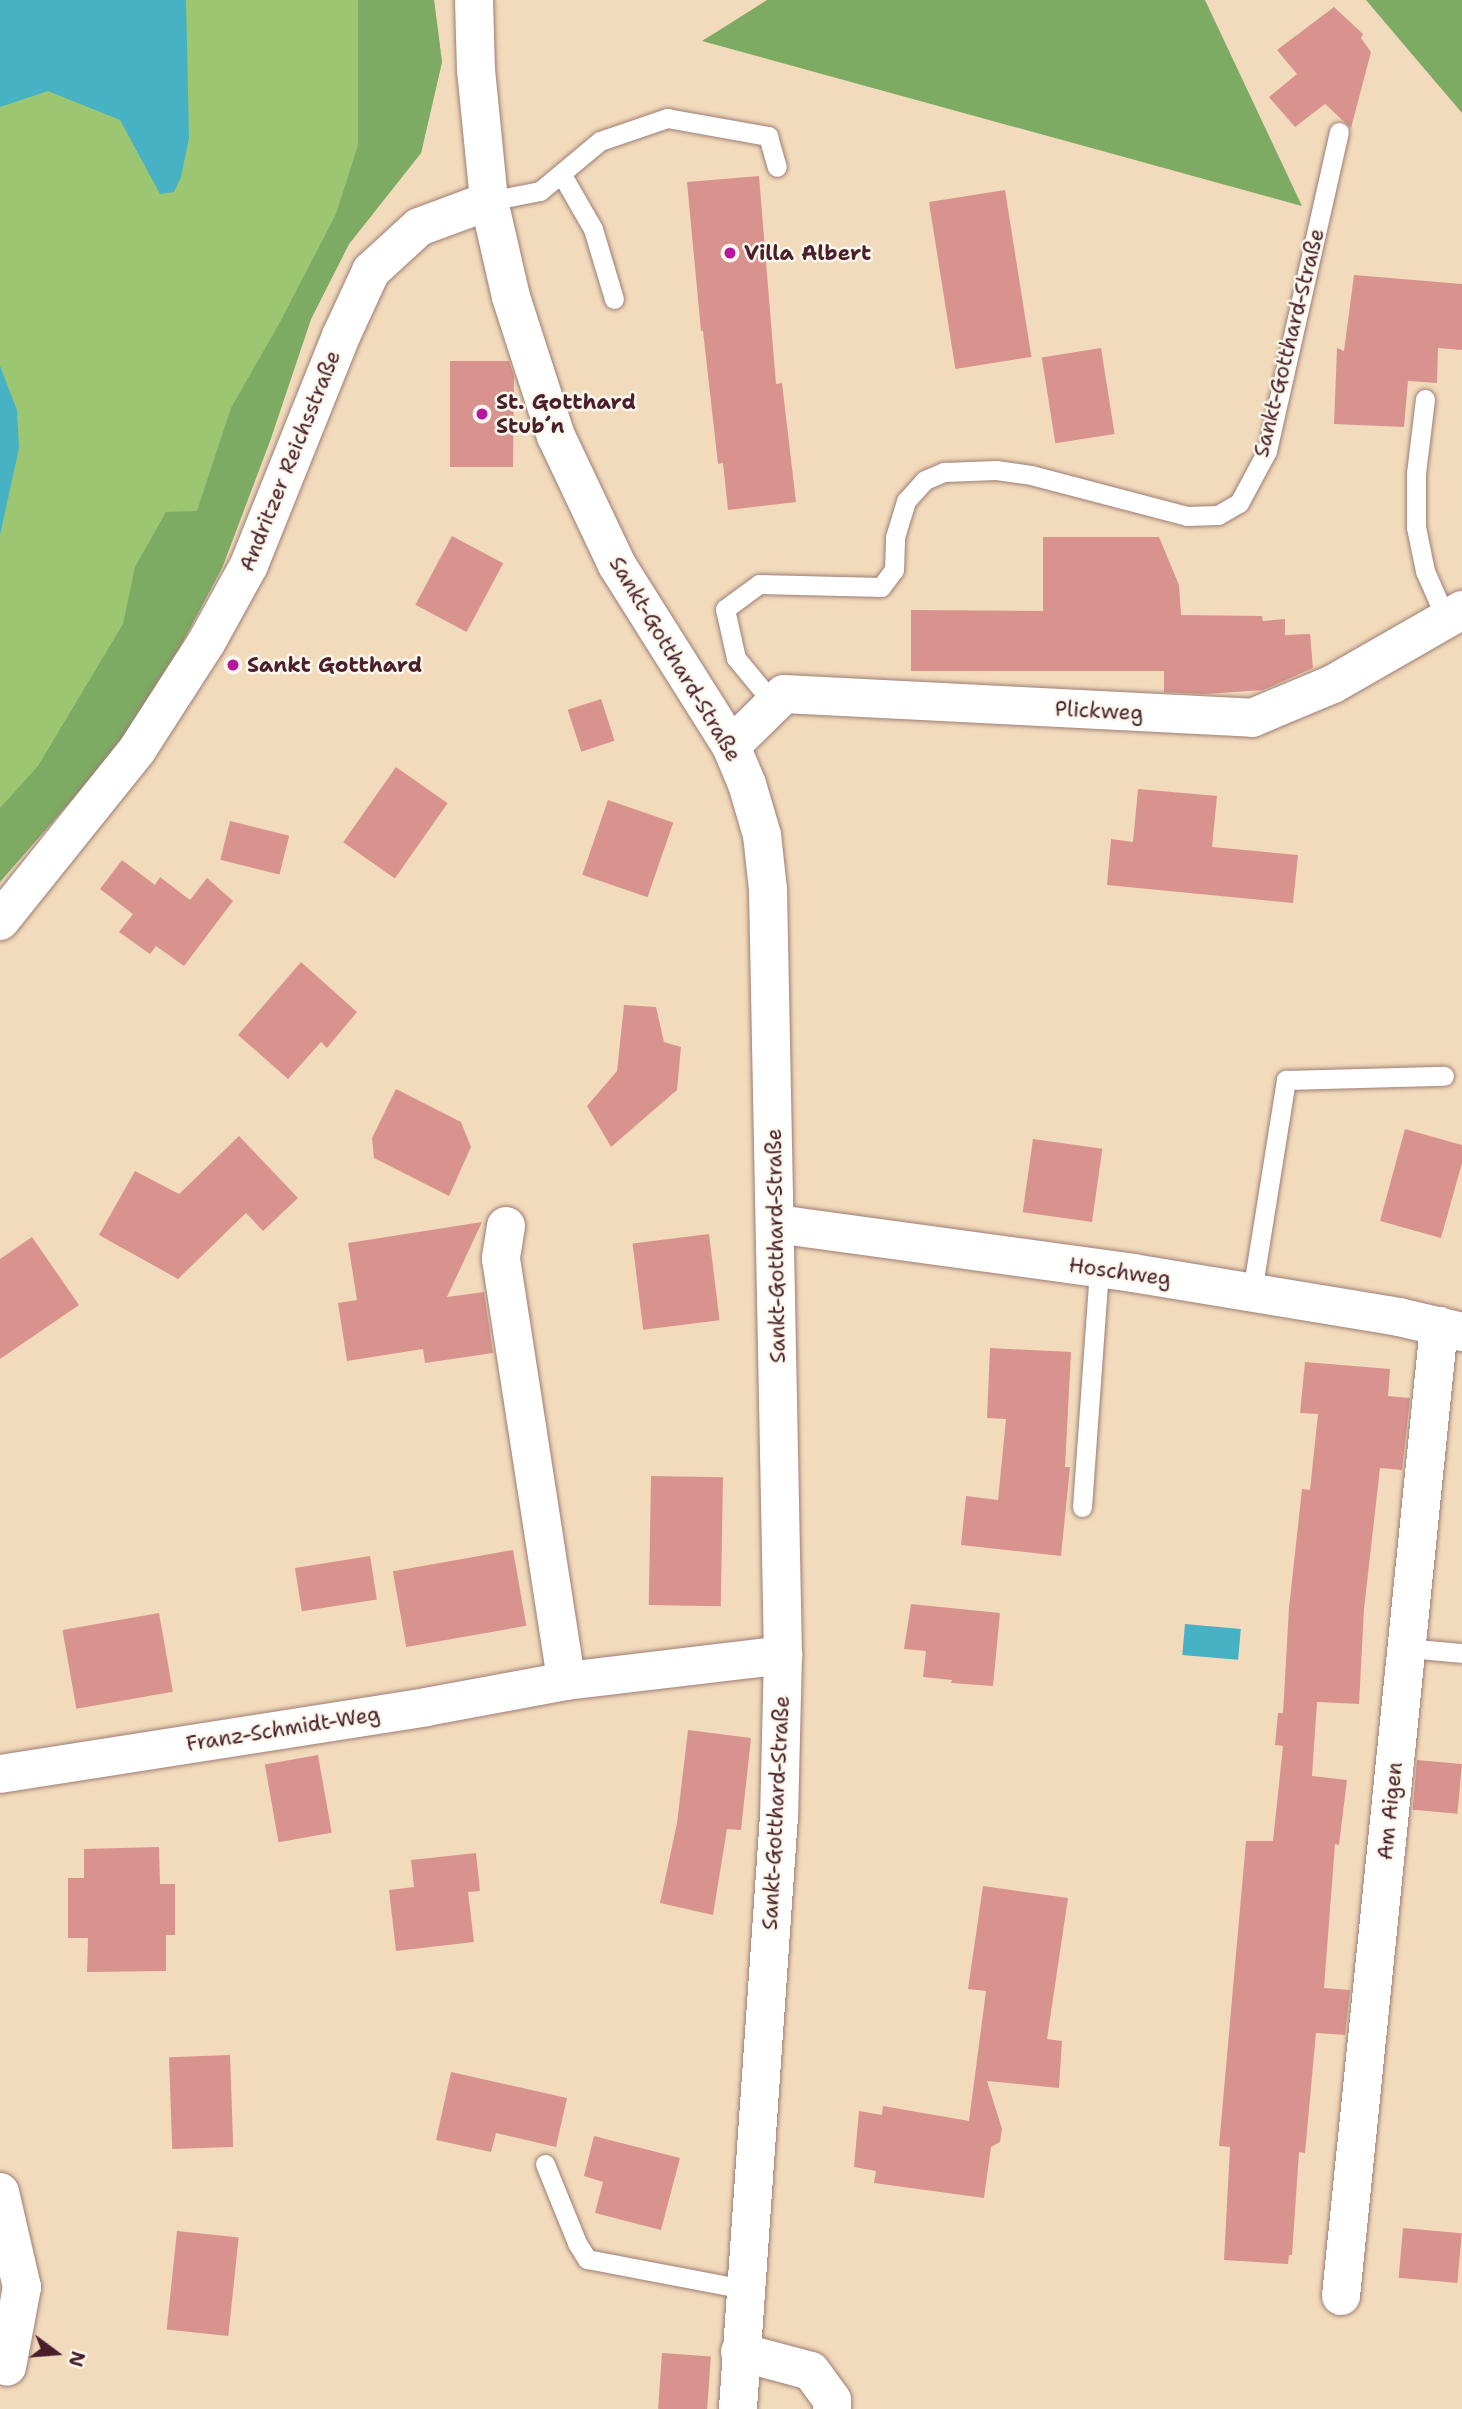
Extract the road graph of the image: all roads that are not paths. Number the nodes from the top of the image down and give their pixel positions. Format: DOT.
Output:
graph roads {
  1 [pos="474,0"];
  2 [pos="1339,132"];
  3 [pos="777,167"];
  4 [pos="562,175"];
  5 [pos="489,201"];
  6 [pos="614,299"];
  7 [pos="1425,398"];
  8 [pos="1454,615"];
  9 [pos="774,704"];
  10 [pos="731,746"];
  11 [pos="0,921"];
  12 [pos="1444,1076"];
  13 [pos="776,1224"];
  14 [pos="506,1226"];
  15 [pos="1099,1268"];
  16 [pos="1252,1292"];
  17 [pos="1450,1329"];
  18 [pos="1082,1507"];
  19 [pos="1406,1648"];
  20 [pos="1462,1653"];
  21 [pos="783,1655"];
  22 [pos="566,1681"];
  23 [pos="0,1774"];
  24 [pos="545,2164"];
  25 [pos="0,2192"];
  26 [pos="744,2289"];
  27 [pos="1341,2296"];
  28 [pos="740,2351"];
  29 [pos="7,2367"];
  30 [pos="738,2409"];
  31 [pos="832,2409"];
  1 -- 5 [label="street"];
  2 -- 9 [label="lane, Sankt-Gotthard-Straße"];
  3 -- 4 [label="lane"];
  4 -- 5 [label="lane"];
  4 -- 6 [label="lane"];
  5 -- 10 [label="street, Sankt-Gotthard-Straße"];
  5 -- 11 [label="street, Andritzer Reichsstraße"];
  7 -- 8 [label="lane"];
  8 -- 9 [label="street, Plickweg"];
  9 -- 10 [label="street, Plickweg"];
  10 -- 13 [label="street, Sankt-Gotthard-Straße"];
  12 -- 16 [label="lane"];
  13 -- 15 [label="street, Hoschweg"];
  13 -- 21 [label="street, Sankt-Gotthard-Straße"];
  14 -- 22 [label="street"];
  15 -- 16 [label="street, Hoschweg"];
  15 -- 18 [label="lane"];
  16 -- 17 [label="street, Hoschweg"];
  17 -- 19 [label="street, Am Aigen"];
  19 -- 20 [label="lane"];
  19 -- 27 [label="street, Am Aigen"];
  21 -- 22 [label="street, Franz-Schmidt-Weg"];
  21 -- 26 [label="street, Sankt-Gotthard-Straße"];
  22 -- 23 [label="street, Franz-Schmidt-Weg"];
  24 -- 26 [label="lane"];
  25 -- 29 [label="street"];
  26 -- 28 [label="street, Sankt-Gotthard-Straße"];
  28 -- 30 [label="street, Sankt-Gotthard-Straße"];
  28 -- 31 [label="street"];
}
